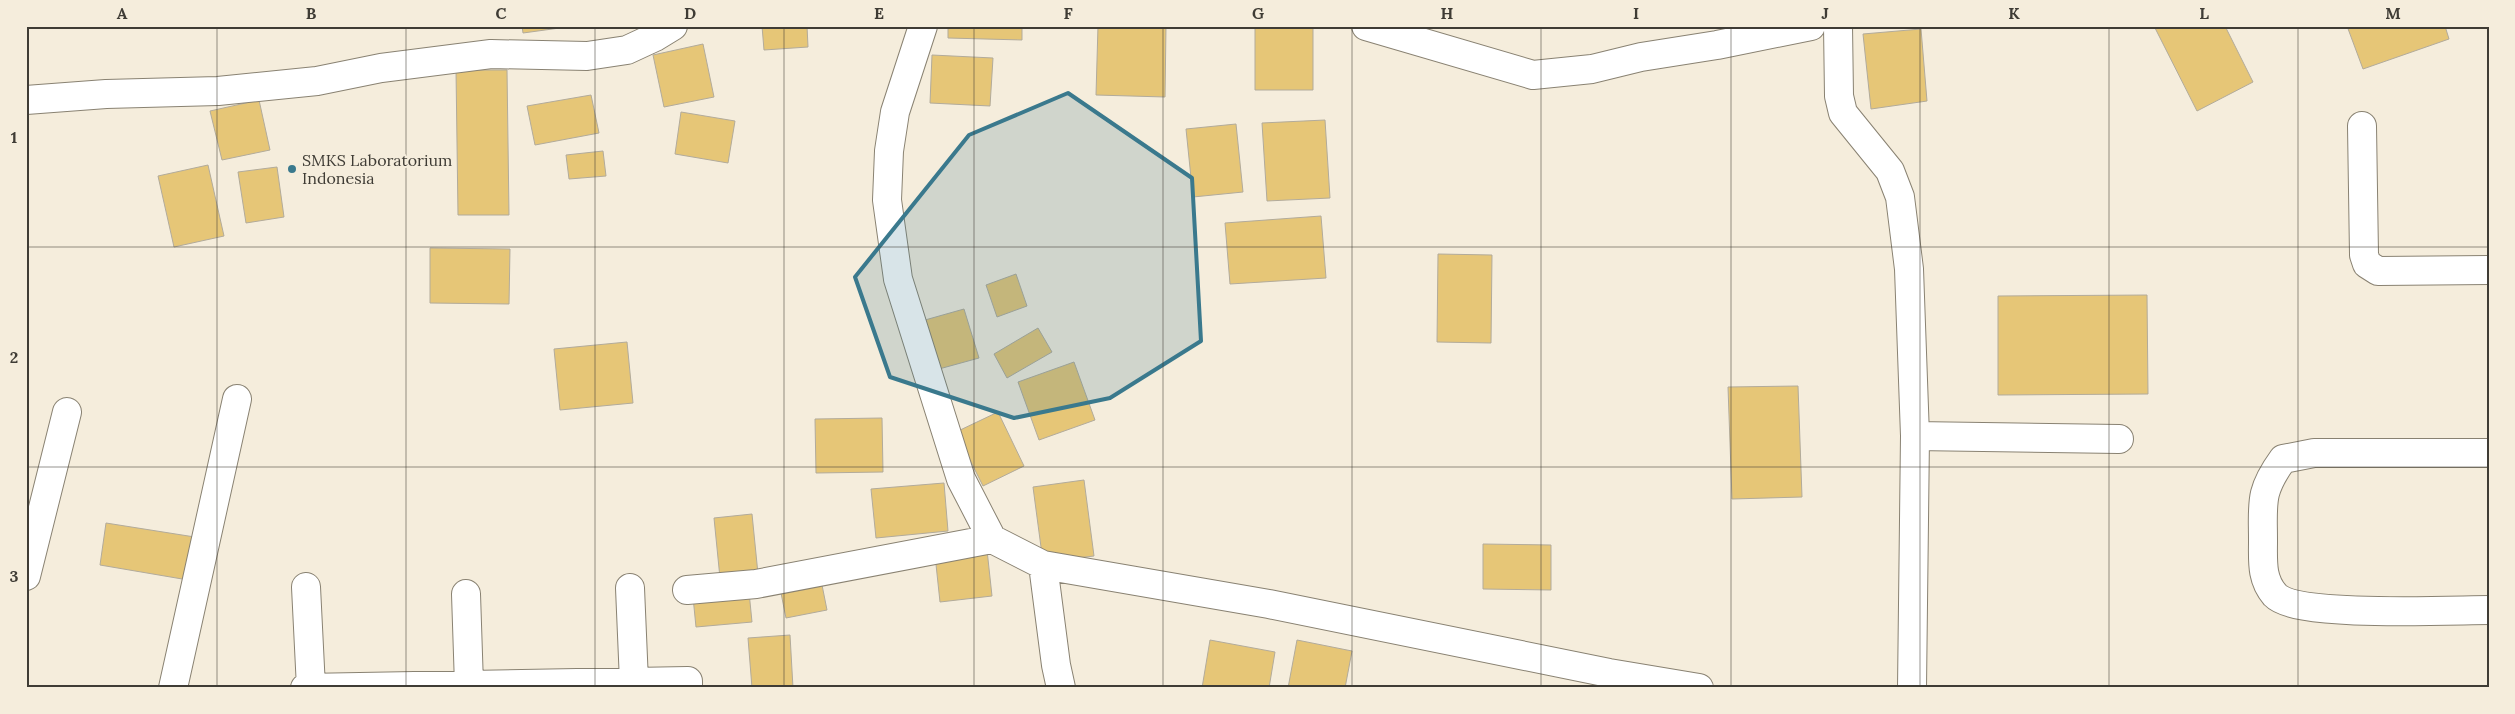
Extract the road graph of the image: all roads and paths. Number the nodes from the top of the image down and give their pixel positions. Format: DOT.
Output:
graph roads {
  1 [pos="673,26"];
  2 [pos="923,26"];
  3 [pos="1366,26"];
  4 [pos="1811,26"];
  5 [pos="1838,26"];
  6 [pos="26,100"];
  7 [pos="2362,126"];
  8 [pos="2489,270"];
  9 [pos="237,399"];
  10 [pos="67,412"];
  11 [pos="1914,436"];
  12 [pos="2118,439"];
  13 [pos="2489,453"];
  14 [pos="992,539"];
  15 [pos="1043,565"];
  16 [pos="26,576"];
  17 [pos="306,587"];
  18 [pos="630,588"];
  19 [pos="687,590"];
  20 [pos="466,594"];
  21 [pos="2489,610"];
  22 [pos="634,682"];
  23 [pos="469,685"];
  24 [pos="173,688"];
  25 [pos="305,688"];
  26 [pos="311,688"];
  27 [pos="688,688"];
  28 [pos="1061,688"];
  29 [pos="1699,688"];
  30 [pos="1912,688"];
  1 -- 6 [label="street"];
  2 -- 14 [label="street"];
  3 -- 4 [label="street"];
  5 -- 11 [label="street"];
  7 -- 8 [label="street"];
  9 -- 24 [label="street"];
  10 -- 16 [label="street"];
  11 -- 12 [label="street"];
  11 -- 30 [label="street"];
  13 -- 21 [label="street"];
  14 -- 15 [label="street"];
  14 -- 19 [label="street"];
  15 -- 28 [label="street"];
  15 -- 29 [label="street"];
  17 -- 26 [label="street"];
  18 -- 22 [label="street"];
  20 -- 23 [label="street"];
  22 -- 23 [label="street"];
  22 -- 27 [label="street"];
  23 -- 26 [label="street"];
  25 -- 26 [label="street"];
}
